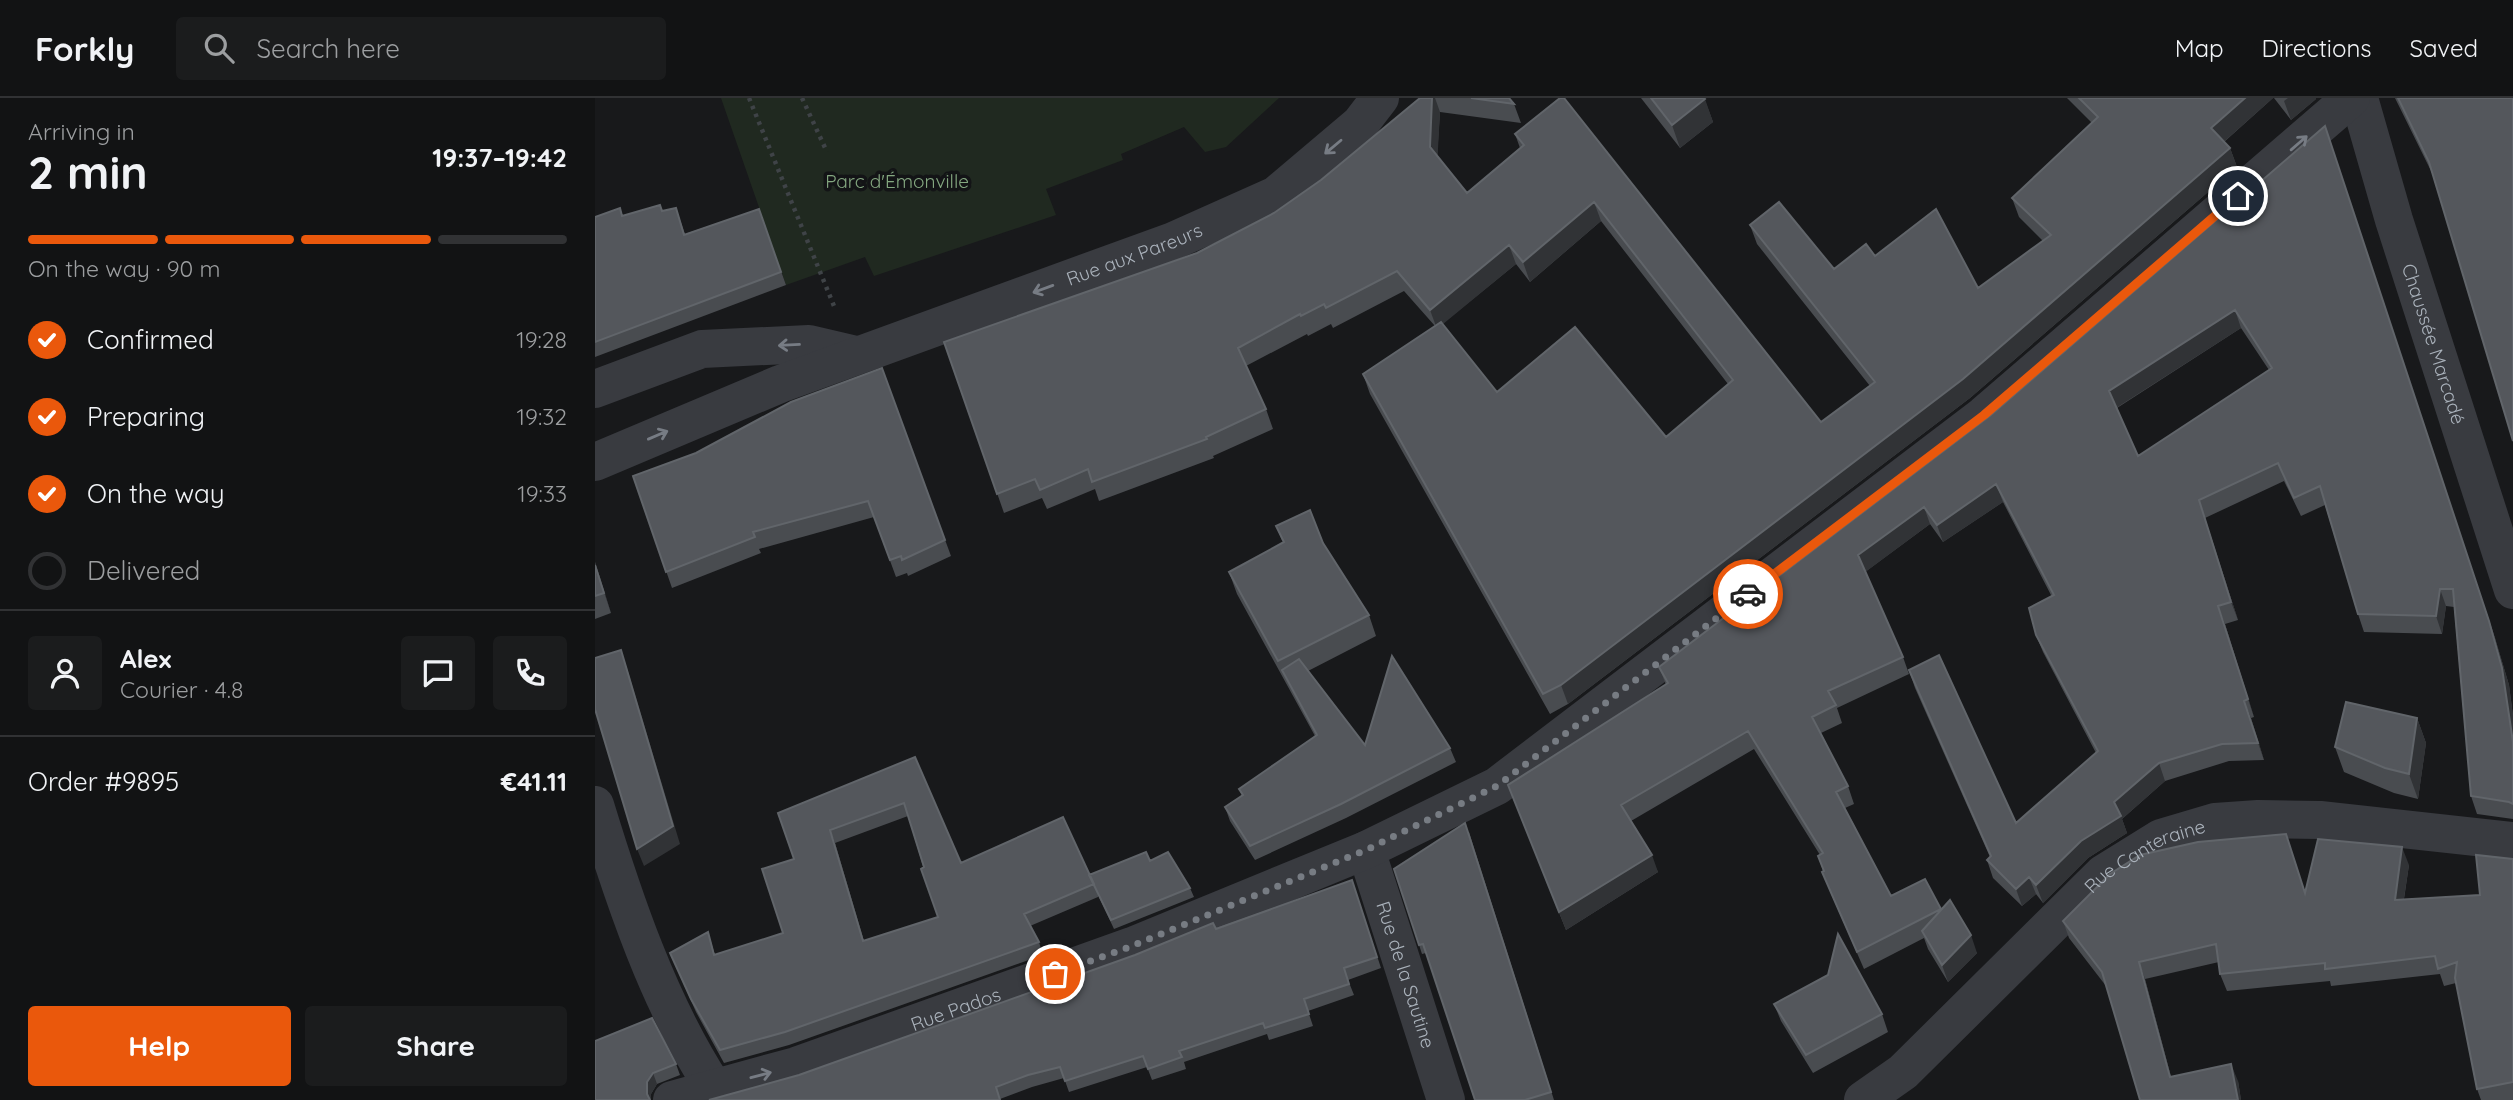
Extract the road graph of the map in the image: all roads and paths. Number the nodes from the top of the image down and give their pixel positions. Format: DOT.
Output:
graph roads {
  1 [pos="749,98"];
  2 [pos="802,98"];
  3 [pos="1380,98"];
  4 [pos="2351,98"];
  5 [pos="2359,98"];
  6 [pos="827,152"];
  7 [pos="856,355"];
  8 [pos="595,389"];
  9 [pos="595,462"];
  10 [pos="2513,590"];
  11 [pos="595,804"];
  12 [pos="2513,841"];
  13 [pos="1366,850"];
  14 [pos="714,1088"];
  15 [pos="672,1100"];
  16 [pos="1446,1100"];
  17 [pos="1863,1100"];
  1 -- 7 [label="path"];
  2 -- 6 [label="path"];
  3 -- 7 [label="street, Rue aux Pareurs, one-way"];
  13 -- 4 [label="street, Rue Pados, one-way"];
  5 -- 10 [label="street, Chaussée Marcadé"];
  7 -- 8 [label="street, Rue aux Pareurs, one-way"];
  9 -- 7 [label="street, Rue aux Pareurs, one-way"];
  11 -- 14 [label="street"];
  12 -- 17 [label="street, Rue Canteraine"];
  14 -- 13 [label="street, Rue Pados, one-way"];
  13 -- 16 [label="street, Rue de la Sautine"];
  14 -- 15 [label="street, Rue Pados"];
}
